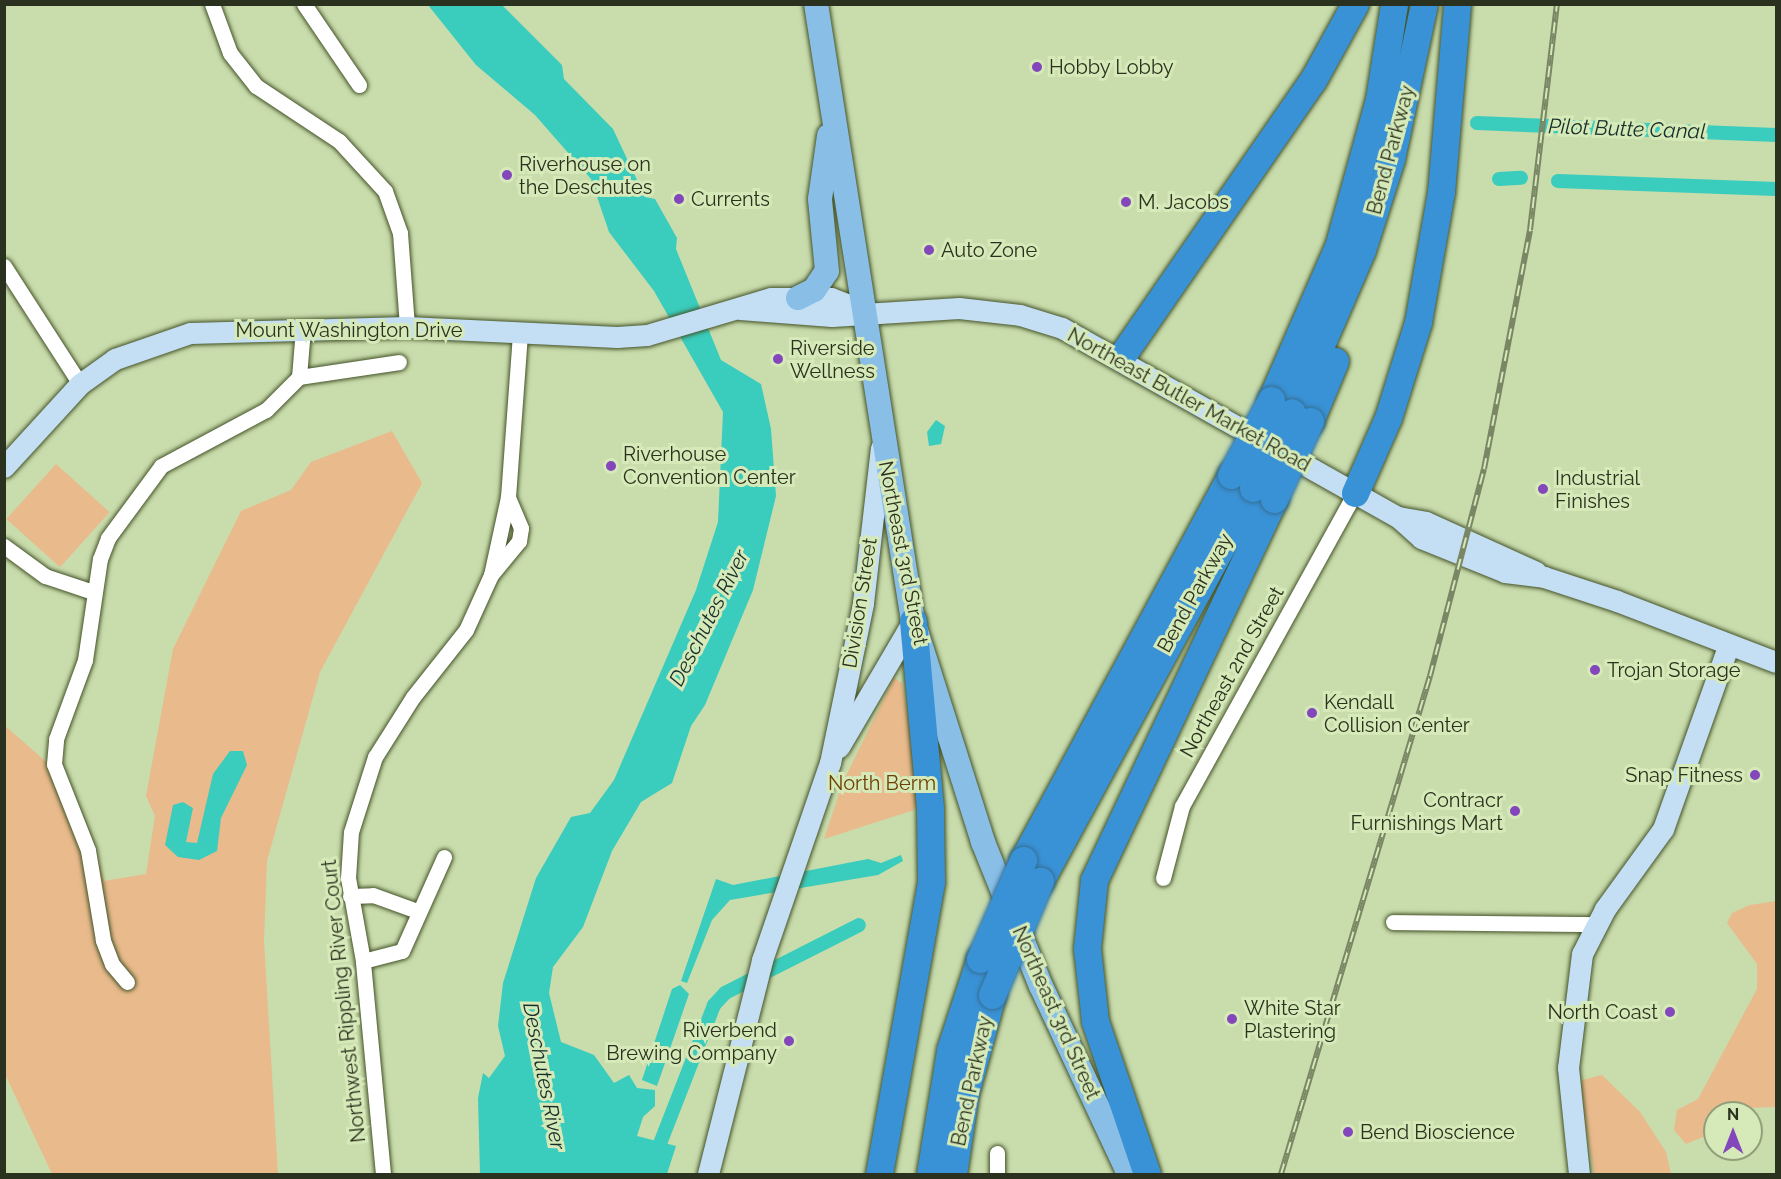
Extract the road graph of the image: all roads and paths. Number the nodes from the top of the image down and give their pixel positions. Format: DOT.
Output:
graph roads {
  1 [pos="212,4"];
  2 [pos="304,4"];
  3 [pos="816,4"];
  4 [pos="1355,4"];
  5 [pos="1394,4"];
  6 [pos="1424,4"];
  7 [pos="1457,4"];
  8 [pos="359,85"];
  9 [pos="832,113"];
  10 [pos="4,266"];
  11 [pos="798,298"];
  12 [pos="740,309"];
  13 [pos="864,311"];
  14 [pos="407,327"];
  15 [pos="303,328"];
  16 [pos="520,332"];
  17 [pos="1121,357"];
  18 [pos="399,362"];
  19 [pos="299,376"];
  20 [pos="80,384"];
  21 [pos="1291,411"];
  22 [pos="882,441"];
  23 [pos="4,467"];
  24 [pos="1252,487"];
  25 [pos="1355,493"];
  26 [pos="4,546"];
  27 [pos="93,592"];
  28 [pos="913,621"];
  29 [pos="1729,644"];
  30 [pos="1776,662"];
  31 [pos="830,763"];
  32 [pos="444,857"];
  33 [pos="1163,878"];
  34 [pos="350,896"];
  35 [pos="417,910"];
  36 [pos="1393,922"];
  37 [pos="1597,924"];
  38 [pos="363,961"];
  39 [pos="128,982"];
  40 [pos="997,1153"];
  41 [pos="383,1174"];
  42 [pos="708,1174"];
  43 [pos="879,1174"];
  44 [pos="930,1174"];
  45 [pos="953,1174"];
  46 [pos="997,1174"];
  47 [pos="1128,1174"];
  48 [pos="1147,1174"];
  49 [pos="1579,1174"];
  1 -- 14 [label="street"];
  2 -- 8 [label="street"];
  3 -- 9 [label="main road, Northeast 3rd Street"];
  4 -- 17 [label="highway"];
  5 -- 21 [label="highway, Bend Parkway"];
  6 -- 21 [label="highway, Bend Parkway"];
  7 -- 25 [label="highway"];
  9 -- 11 [label="main road"];
  9 -- 13 [label="main road, Northeast 3rd Street"];
  10 -- 20 [label="street"];
  11 -- 12 [label="main road, Mount Washington Drive"];
  11 -- 13 [label="main road, Mount Washington Drive"];
  12 -- 13 [label="main road, Mount Washington Drive"];
  12 -- 16 [label="main road, Mount Washington Drive"];
  13 -- 17 [label="main road, Northeast Butler Market Road"];
  13 -- 22 [label="main road, Northeast 3rd Street"];
  14 -- 15 [label="main road, Mount Washington Drive"];
  14 -- 16 [label="main road, Mount Washington Drive"];
  15 -- 19 [label="street"];
  15 -- 20 [label="main road, Mount Washington Drive"];
  16 -- 34 [label="street, Northwest Rippling River Court"];
  17 -- 25 [label="main road, Northeast Butler Market Road"];
  18 -- 19 [label="street"];
  19 -- 27 [label="street"];
  20 -- 23 [label="main road, Mount Washington Drive"];
  21 -- 24 [label="highway, Bend Parkway, bridge"];
  21 -- 24 [label="highway, bridge"];
  22 -- 28 [label="main road, Northeast 3rd Street"];
  22 -- 31 [label="main road, Division Street"];
  24 -- 44 [label="highway, Bend Parkway, bridge"];
  24 -- 45 [label="highway, Bend Parkway, bridge"];
  24 -- 48 [label="highway"];
  25 -- 29 [label="main road, Northeast Butler Market Road"];
  25 -- 33 [label="street, Northeast 2nd Street"];
  26 -- 27 [label="street"];
  27 -- 39 [label="street"];
  28 -- 31 [label="main road, Division Street"];
  28 -- 43 [label="highway"];
  28 -- 47 [label="main road, Northeast 3rd Street"];
  29 -- 30 [label="main road, Northeast Butler Market Road"];
  29 -- 37 [label="main road"];
  31 -- 42 [label="main road, Division Street"];
  32 -- 35 [label="street"];
  34 -- 35 [label="street"];
  34 -- 38 [label="street, Northwest Rippling River Court"];
  35 -- 38 [label="street"];
  36 -- 37 [label="street"];
  37 -- 49 [label="main road"];
  38 -- 41 [label="street, Northwest Rippling River Court"];
  40 -- 46 [label="street"];
}
